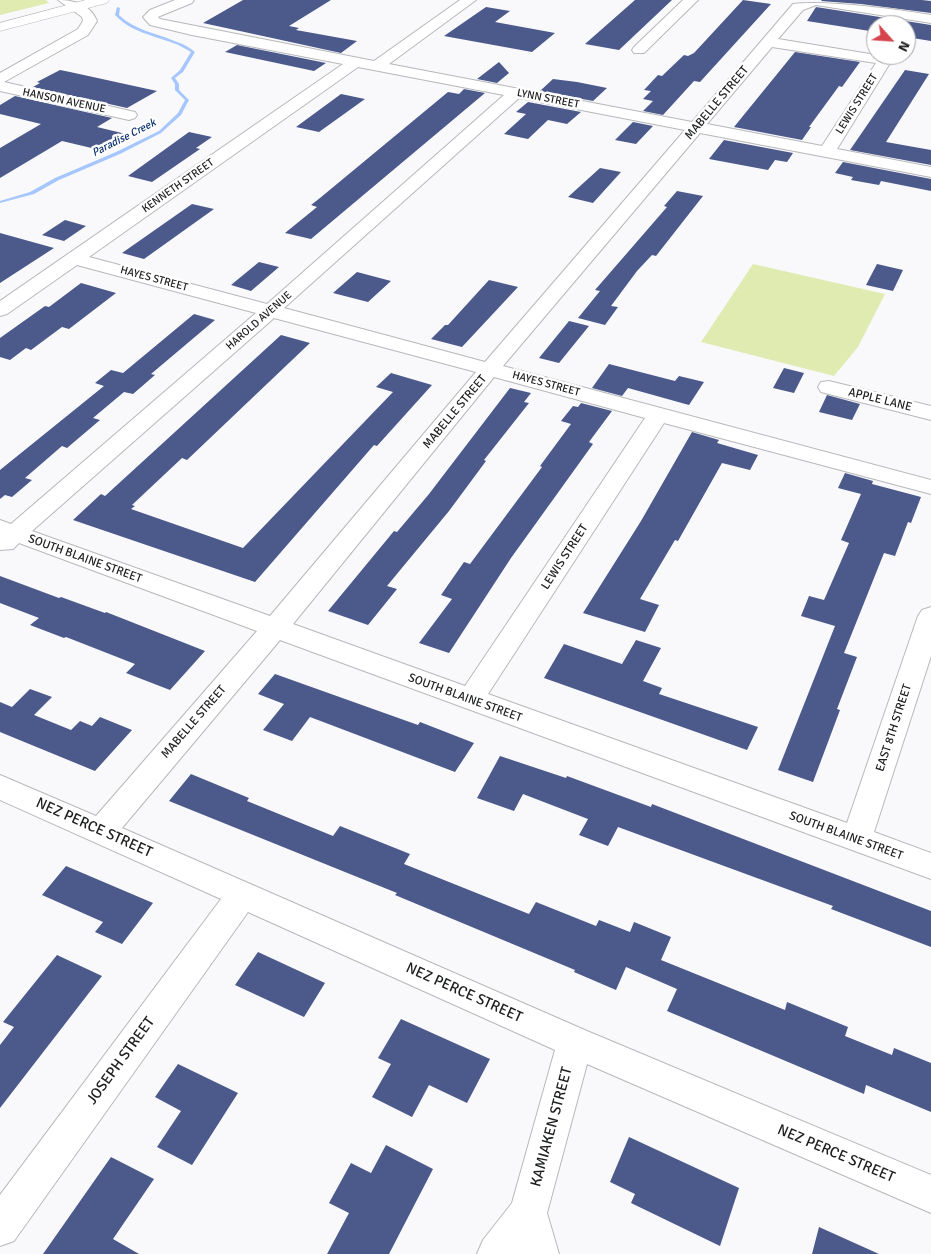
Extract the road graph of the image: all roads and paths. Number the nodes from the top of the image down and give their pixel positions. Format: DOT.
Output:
graph roads {
  1 [pos="102,0"];
  2 [pos="187,0"];
  3 [pos="469,0"];
  4 [pos="691,0"];
  5 [pos="814,0"];
  6 [pos="70,3"];
  7 [pos="882,15"];
  8 [pos="931,19"];
  9 [pos="916,20"];
  10 [pos="0,27"];
  11 [pos="770,42"];
  12 [pos="639,50"];
  13 [pos="866,55"];
  14 [pos="356,62"];
  15 [pos="882,65"];
  16 [pos="377,66"];
  17 [pos="0,79"];
  18 [pos="0,86"];
  19 [pos="515,93"];
  20 [pos="129,115"];
  21 [pos="696,128"];
  22 [pos="827,152"];
  23 [pos="931,172"];
  24 [pos="73,258"];
  25 [pos="0,310"];
  26 [pos="272,310"];
  27 [pos="490,369"];
  28 [pos="829,387"];
  29 [pos="931,413"];
  30 [pos="658,415"];
  31 [pos="931,487"];
  32 [pos="5,536"];
  33 [pos="931,616"];
  34 [pos="274,629"];
  35 [pos="471,699"];
  36 [pos="0,787"];
  37 [pos="101,831"];
  38 [pos="856,840"];
  39 [pos="931,866"];
  40 [pos="242,894"];
  41 [pos="575,1042"];
  42 [pos="931,1194"];
  43 [pos="528,1213"];
  44 [pos="0,1227"];
  45 [pos="497,1254"];
  46 [pos="539,1254"];
  1 -- 6 [label="main road"];
  2 -- 14 [label="street, LYNN STREET"];
  3 -- 16 [label="street"];
  4 -- 12 [label="street"];
  5 -- 7 [label="street"];
  5 -- 11 [label="street, MABELLE STREET"];
  6 -- 10 [label="main road"];
  6 -- 17 [label="street"];
  8 -- 9 [label="street"];
  11 -- 13 [label="street"];
  11 -- 21 [label="street, MABELLE STREET"];
  14 -- 16 [label="street, LYNN STREET"];
  14 -- 24 [label="street, KENNETH STREET"];
  15 -- 22 [label="street, LEWIS STREET"];
  16 -- 19 [label="street, LYNN STREET"];
  18 -- 20 [label="street, HANSON AVENUE"];
  19 -- 21 [label="street, LYNN STREET"];
  19 -- 26 [label="street, HAROLD AVENUE"];
  21 -- 22 [label="street, LYNN STREET"];
  21 -- 27 [label="street, MABELLE STREET"];
  22 -- 23 [label="street, LYNN STREET"];
  24 -- 25 [label="street, KENNETH STREET"];
  24 -- 26 [label="street, HAYES STREET"];
  26 -- 27 [label="street, HAYES STREET"];
  26 -- 32 [label="street, HAROLD AVENUE"];
  27 -- 30 [label="street, HAYES STREET"];
  27 -- 34 [label="street, MABELLE STREET"];
  28 -- 29 [label="street, APPLE LANE"];
  30 -- 31 [label="street, HAYES STREET"];
  30 -- 35 [label="street, LEWIS STREET"];
  32 -- 34 [label="street, SOUTH BLAINE STREET"];
  33 -- 38 [label="street, EAST 8TH STREET"];
  34 -- 35 [label="street, SOUTH BLAINE STREET"];
  34 -- 37 [label="street, MABELLE STREET"];
  35 -- 38 [label="street, SOUTH BLAINE STREET"];
  36 -- 37 [label="street, NEZ PERCE STREET"];
  37 -- 40 [label="street, NEZ PERCE STREET"];
  38 -- 39 [label="street, SOUTH BLAINE STREET"];
  40 -- 41 [label="street, NEZ PERCE STREET"];
  40 -- 44 [label="street, JOSEPH STREET"];
  41 -- 42 [label="street, NEZ PERCE STREET"];
  41 -- 43 [label="street, KAMIAKEN STREET"];
  43 -- 45 [label="street, KAMIAKEN STREET"];
  43 -- 46 [label="street"];
}
